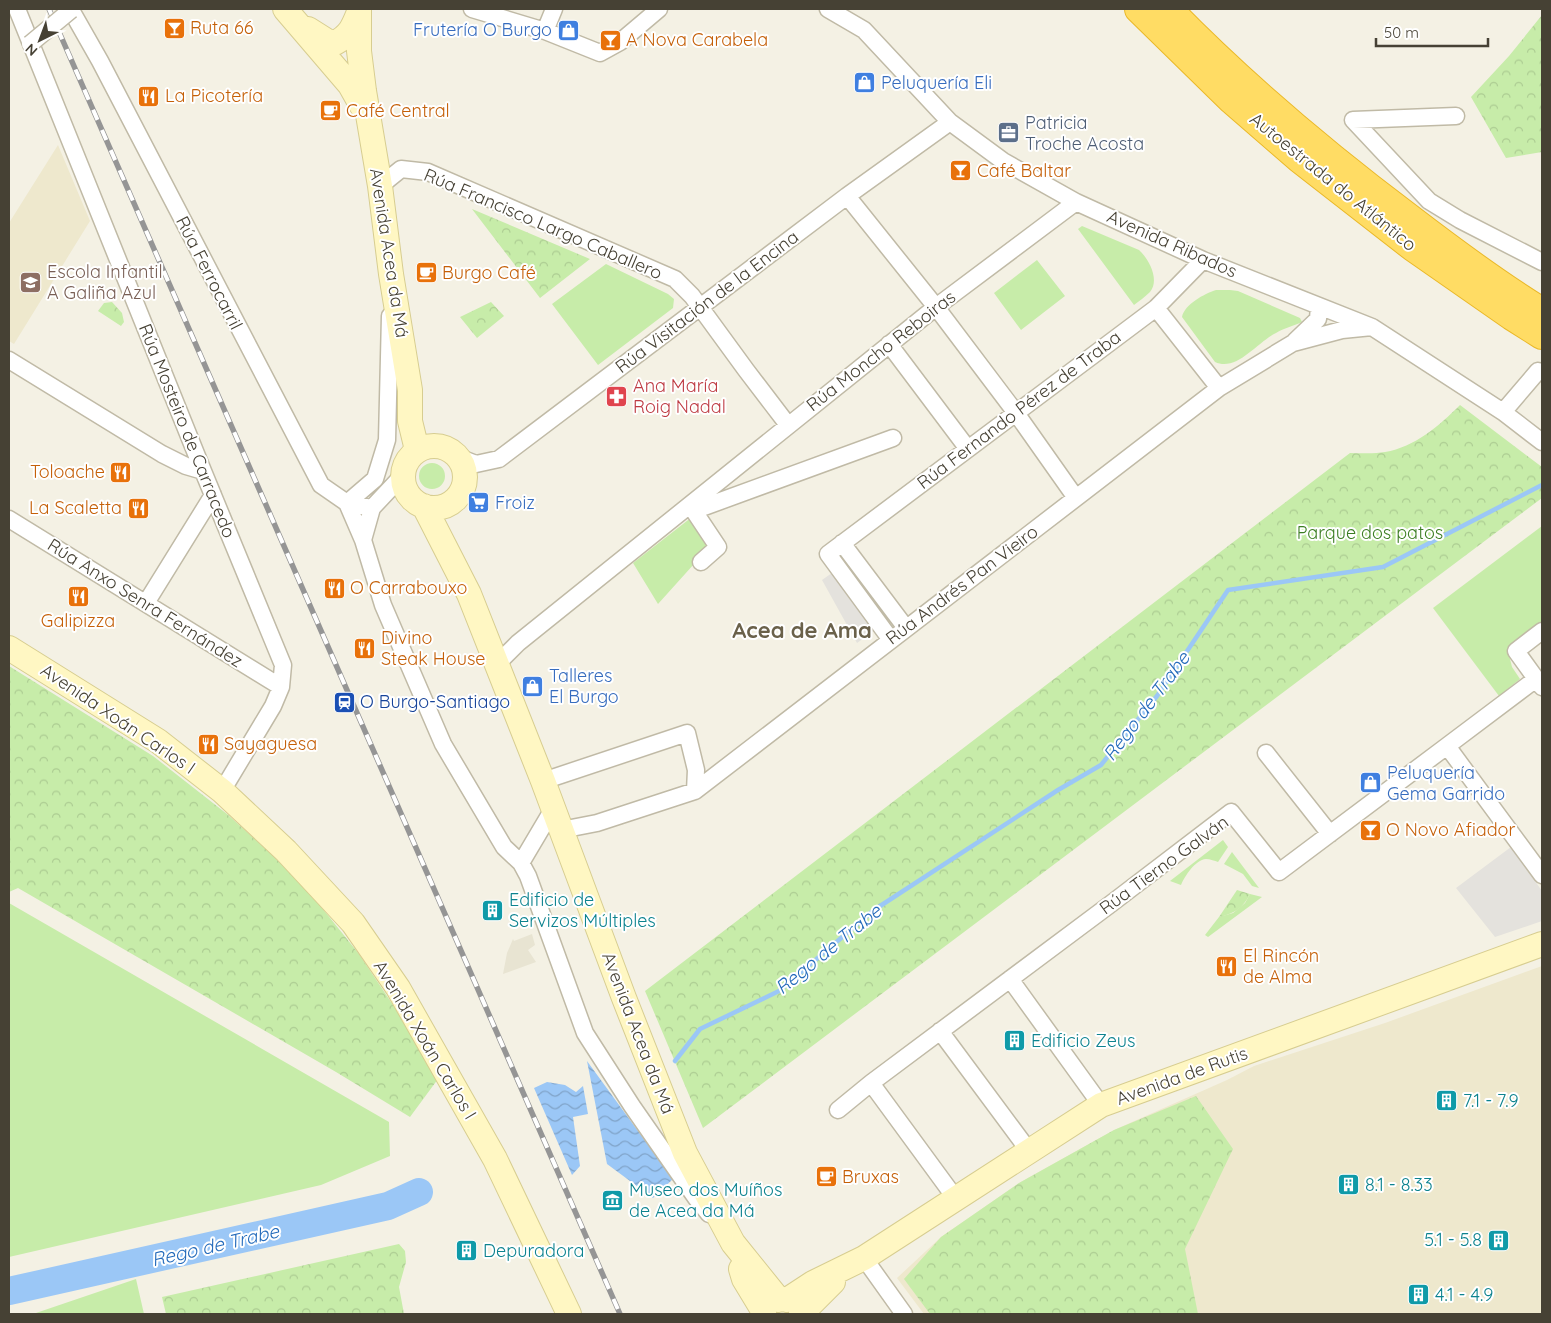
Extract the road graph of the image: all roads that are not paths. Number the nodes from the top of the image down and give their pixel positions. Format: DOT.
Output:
graph roads {
  1 [pos="17,9"];
  2 [pos="72,9"];
  3 [pos="472,9"];
  4 [pos="554,9"];
  5 [pos="659,9"];
  6 [pos="828,9"];
  7 [pos="1117,9"];
  8 [pos="1139,9"];
  9 [pos="1168,9"];
  10 [pos="359,10"];
  11 [pos="293,17"];
  12 [pos="545,31"];
  13 [pos="30,44"];
  14 [pos="1232,100"];
  15 [pos="367,116"];
  16 [pos="1456,116"];
  17 [pos="950,122"];
  18 [pos="380,186"];
  19 [pos="847,196"];
  20 [pos="1076,202"];
  21 [pos="1203,260"];
  22 [pos="1542,262"];
  23 [pos="391,274"];
  24 [pos="1319,306"];
  25 [pos="699,307"];
  26 [pos="936,307"];
  27 [pos="1156,308"];
  28 [pos="1542,312"];
  29 [pos="1372,327"];
  30 [pos="1542,335"];
  31 [pos="1294,343"];
  32 [pos="889,344"];
  33 [pos="9,360"];
  34 [pos="1538,371"];
  35 [pos="1219,388"];
  36 [pos="1504,412"];
  37 [pos="1016,413"];
  38 [pos="788,425"];
  39 [pos="893,438"];
  40 [pos="1542,442"];
  41 [pos="968,448"];
  42 [pos="438,451"];
  43 [pos="203,471"];
  44 [pos="403,476"];
  45 [pos="213,495"];
  46 [pos="1076,498"];
  47 [pos="455,500"];
  48 [pos="347,503"];
  49 [pos="690,505"];
  50 [pos="424,506"];
  51 [pos="372,508"];
  52 [pos="9,519"];
  53 [pos="363,540"];
  54 [pos="842,543"];
  55 [pos="701,562"];
  56 [pos="469,594"];
  57 [pos="146,603"];
  58 [pos="906,628"];
  59 [pos="1542,630"];
  60 [pos="891,640"];
  61 [pos="9,648"];
  62 [pos="496,665"];
  63 [pos="1539,683"];
  64 [pos="281,687"];
  65 [pos="1447,746"];
  66 [pos="1266,753"];
  67 [pos="543,781"];
  68 [pos="222,791"];
  69 [pos="695,791"];
  70 [pos="557,819"];
  71 [pos="597,824"];
  72 [pos="1330,834"];
  73 [pos="570,857"];
  74 [pos="521,863"];
  75 [pos="1542,875"];
  76 [pos="1542,944"];
  77 [pos="1010,979"];
  78 [pos="940,1030"];
  79 [pos="871,1082"];
  80 [pos="1101,1105"];
  81 [pos="838,1110"];
  82 [pos="1029,1151"];
  83 [pos="956,1199"];
  84 [pos="733,1243"];
  85 [pos="857,1262"];
  86 [pos="782,1309"];
  87 [pos="569,1314"];
  88 [pos="904,1314"];
  1 -- 13 [label="street, Rúa Mosteiro de Carracedo"];
  2 -- 13 [label="street, bridge"];
  2 -- 48 [label="street, Rúa Ferrocarril"];
  3 -- 12 [label="street"];
  4 -- 12 [label="street"];
  5 -- 12 [label="street"];
  6 -- 17 [label="street, Avenida Ribados"];
  7 -- 14 [label="highway"];
  8 -- 14 [label="highway, Autoestrada do Atlántico"];
  9 -- 28 [label="highway, Autoestrada do Atlántico"];
  10 -- 11 [label="main road"];
  10 -- 15 [label="main road"];
  11 -- 15 [label="main road"];
  13 -- 43 [label="street, Rúa Mosteiro de Carracedo"];
  14 -- 30 [label="highway, Autoestrada do Atlántico"];
  15 -- 18 [label="main road, Avenida Acea da Má"];
  16 -- 22 [label="street"];
  17 -- 19 [label="street, Rúa Visitación de la Encina"];
  17 -- 20 [label="street, Avenida Ribados"];
  18 -- 23 [label="main road, Avenida Acea da Má"];
  18 -- 25 [label="street, Rúa Francisco Largo Caballero"];
  19 -- 25 [label="street, Rúa Visitación de la Encina"];
  19 -- 26 [label="street"];
  20 -- 21 [label="street, Avenida Ribados"];
  20 -- 26 [label="street, Rúa Moncho Reboiras"];
  21 -- 24 [label="street, Avenida Ribados"];
  21 -- 27 [label="street, Rúa Fernando Pérez de Traba"];
  23 -- 42 [label="main road, Avenida Acea da Má"];
  23 -- 48 [label="street"];
  24 -- 29 [label="street, Avenida Ribados"];
  24 -- 31 [label="street, Rúa Andrés Pan Vieiro"];
  25 -- 38 [label="street, Rúa Francisco Largo Caballero"];
  25 -- 42 [label="street, Rúa Visitación de la Encina"];
  26 -- 32 [label="street, Rúa Moncho Reboiras"];
  26 -- 37 [label="street"];
  27 -- 35 [label="street"];
  27 -- 37 [label="street, Rúa Fernando Pérez de Traba"];
  29 -- 31 [label="street, Rúa Andrés Pan Vieiro"];
  29 -- 36 [label="street, Avenida Ribados"];
  31 -- 35 [label="street, Rúa Andrés Pan Vieiro"];
  32 -- 38 [label="street, Rúa Moncho Reboiras"];
  32 -- 41 [label="street"];
  33 -- 43 [label="street"];
  34 -- 36 [label="street"];
  35 -- 46 [label="street, Rúa Andrés Pan Vieiro"];
  36 -- 40 [label="street, Avenida Ribados"];
  37 -- 41 [label="street, Rúa Fernando Pérez de Traba"];
  37 -- 46 [label="street"];
  38 -- 49 [label="street, Rúa Moncho Reboiras"];
  39 -- 49 [label="street"];
  41 -- 54 [label="street, Rúa Fernando Pérez de Traba"];
  42 -- 44 [label="main road"];
  42 -- 47 [label="main road"];
  43 -- 45 [label="street, Rúa Mosteiro de Carracedo"];
  44 -- 50 [label="main road"];
  44 -- 51 [label="street"];
  45 -- 57 [label="street"];
  45 -- 64 [label="street, Rúa Mosteiro de Carracedo"];
  46 -- 58 [label="street, Rúa Andrés Pan Vieiro"];
  47 -- 50 [label="main road"];
  47 -- 56 [label="main road"];
  48 -- 51 [label="street, Rúa Ferrocarril"];
  48 -- 53 [label="street"];
  49 -- 55 [label="street"];
  49 -- 62 [label="street, Rúa Moncho Reboiras"];
  50 -- 56 [label="main road"];
  51 -- 53 [label="street"];
  52 -- 57 [label="street, Rúa Anxo Senra Fernández"];
  53 -- 74 [label="street"];
  54 -- 58 [label="street"];
  54 -- 60 [label="street, Rúa Fernando Pérez de Traba"];
  56 -- 62 [label="main road, Avenida Acea da Má"];
  57 -- 64 [label="street, Rúa Anxo Senra Fernández"];
  58 -- 60 [label="street, Rúa Andrés Pan Vieiro"];
  59 -- 63 [label="street, Rúa Tierno Galván"];
  60 -- 69 [label="street, Rúa Andrés Pan Vieiro"];
  61 -- 68 [label="main road, Avenida Xoán Carlos I"];
  62 -- 67 [label="main road, Avenida Acea da Má"];
  63 -- 65 [label="street, Rúa Tierno Galván"];
  64 -- 68 [label="street, Rúa Mosteiro de Carracedo"];
  65 -- 72 [label="street, Rúa Tierno Galván"];
  65 -- 75 [label="street"];
  66 -- 72 [label="street"];
  67 -- 69 [label="street"];
  67 -- 70 [label="main road, Avenida Acea da Má"];
  68 -- 87 [label="main road, Avenida Xoán Carlos I"];
  69 -- 71 [label="street, Rúa Andrés Pan Vieiro"];
  70 -- 71 [label="street, Rúa Andrés Pan Vieiro"];
  70 -- 73 [label="main road, Avenida Acea da Má"];
  70 -- 74 [label="street"];
  71 -- 73 [label="street, Rúa Andrés Pan Vieiro"];
  72 -- 77 [label="street, Rúa Tierno Galván"];
  73 -- 84 [label="main road, Avenida Acea da Má"];
  74 -- 84 [label="street"];
  76 -- 80 [label="main road, Avenida de Rutis"];
  77 -- 78 [label="street, Rúa Tierno Galván"];
  77 -- 80 [label="street"];
  78 -- 79 [label="street, Rúa Tierno Galván"];
  78 -- 82 [label="street"];
  79 -- 81 [label="street, Rúa Tierno Galván"];
  79 -- 83 [label="street"];
  80 -- 82 [label="main road, Avenida de Rutis"];
  82 -- 83 [label="main road, Avenida de Rutis"];
  83 -- 85 [label="main road, Avenida de Rutis"];
  84 -- 86 [label="main road, Avenida Acea da Má"];
  85 -- 86 [label="main road, Avenida de Rutis"];
  85 -- 88 [label="street"];
}
